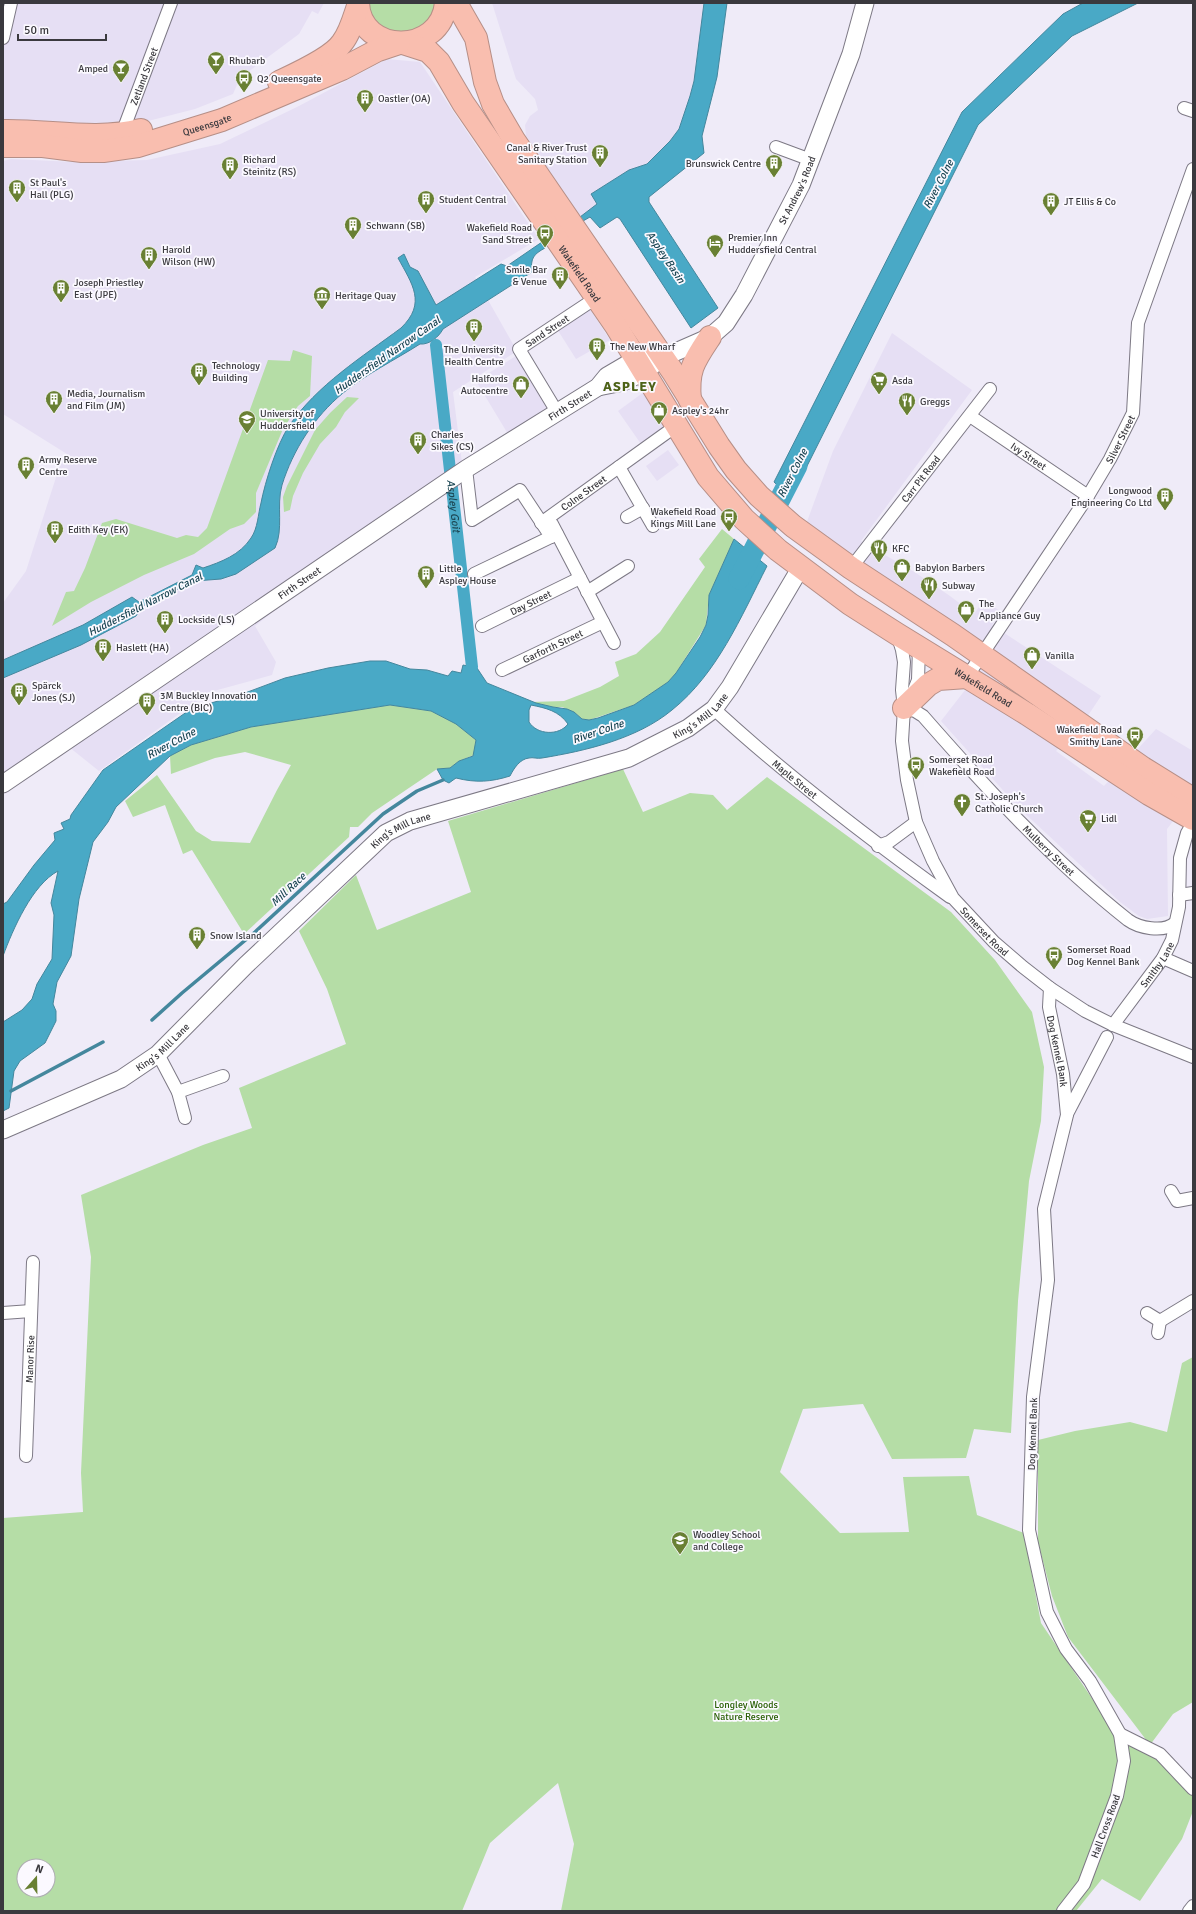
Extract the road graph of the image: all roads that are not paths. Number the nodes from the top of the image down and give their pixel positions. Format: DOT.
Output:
graph roads {
  1 [pos="11,3"];
  2 [pos="171,3"];
  3 [pos="446,3"];
  4 [pos="456,3"];
  5 [pos="469,3"];
  6 [pos="864,3"];
  7 [pos="358,5"];
  8 [pos="3,38"];
  9 [pos="476,38"];
  10 [pos="401,43"];
  11 [pos="3,131"];
  12 [pos="119,142"];
  13 [pos="3,146"];
  14 [pos="776,147"];
  15 [pos="810,160"];
  16 [pos="1193,169"];
  17 [pos="596,298"];
  18 [pos="710,337"];
  19 [pos="662,358"];
  20 [pos="640,366"];
  21 [pos="990,389"];
  22 [pos="690,400"];
  23 [pos="557,412"];
  24 [pos="970,416"];
  25 [pos="676,426"];
  26 [pos="619,468"];
  27 [pos="463,471"];
  28 [pos="1088,496"];
  29 [pos="643,508"];
  30 [pos="627,517"];
  31 [pos="545,520"];
  32 [pos="654,526"];
  33 [pos="554,536"];
  34 [pos="855,563"];
  35 [pos="628,566"];
  36 [pos="801,567"];
  37 [pos="474,574"];
  38 [pos="580,578"];
  39 [pos="587,592"];
  40 [pos="603,622"];
  41 [pos="482,626"];
  42 [pos="897,634"];
  43 [pos="614,643"];
  44 [pos="918,647"];
  45 [pos="982,656"];
  46 [pos="502,670"];
  47 [pos="967,677"];
  48 [pos="904,708"];
  49 [pos="714,709"];
  50 [pos="3,784"];
  51 [pos="1193,799"];
  52 [pos="1193,819"];
  53 [pos="916,822"];
  54 [pos="1193,823"];
  55 [pos="878,846"];
  56 [pos="1193,894"];
  57 [pos="1179,895"];
  58 [pos="953,898"];
  59 [pos="1175,923"];
  60 [pos="1163,958"];
  61 [pos="1193,971"];
  62 [pos="1050,988"];
  63 [pos="1113,1025"];
  64 [pos="1107,1037"];
  65 [pos="158,1054"];
  66 [pos="1193,1057"];
  67 [pos="223,1076"];
  68 [pos="178,1092"];
  69 [pos="1067,1115"];
  70 [pos="185,1118"];
  71 [pos="3,1130"];
  72 [pos="1193,1198"];
  73 [pos="1173,1201"];
  74 [pos="33,1262"];
  75 [pos="1193,1302"];
  76 [pos="31,1311"];
  77 [pos="3,1313"];
  78 [pos="1147,1313"];
  79 [pos="26,1456"];
  80 [pos="1120,1734"];
  81 [pos="1193,1789"];
  82 [pos="1193,1906"];
  83 [pos="1062,1911"];
  84 [pos="1190,1911"];
  1 -- 8 [label="street"];
  2 -- 12 [label="street, Zetland Street"];
  3 -- 10 [label="highway, Queensgate"];
  4 -- 9 [label="highway, Wakefield Road"];
  5 -- 9 [label="highway"];
  6 -- 15 [label="main road, St Andrew's Road"];
  7 -- 10 [label="highway, Wakefield Road"];
  7 -- 12 [label="highway, Queensgate"];
  9 -- 19 [label="highway, Wakefield Road"];
  10 -- 12 [label="highway, Queensgate"];
  10 -- 17 [label="highway, Wakefield Road"];
  11 -- 12 [label="highway, Queensgate"];
  12 -- 13 [label="highway, Queensgate"];
  14 -- 15 [label="street"];
  15 -- 18 [label="main road, St Andrew's Road"];
  16 -- 28 [label="street, Silver Street"];
  17 -- 20 [label="highway, Wakefield Road"];
  17 -- 23 [label="street, Sand Street"];
  18 -- 19 [label="main road, St Andrew's Road"];
  18 -- 22 [label="highway"];
  19 -- 20 [label="main road, Firth Street"];
  19 -- 22 [label="highway, Wakefield Road"];
  20 -- 23 [label="main road, Firth Street"];
  20 -- 25 [label="highway, Wakefield Road"];
  21 -- 24 [label="street, Carr Pit Road"];
  22 -- 34 [label="highway, Wakefield Road"];
  23 -- 27 [label="main road, Firth Street"];
  24 -- 28 [label="street, Ivy Street"];
  24 -- 34 [label="street, Carr Pit Road"];
  25 -- 26 [label="street, Colne Street"];
  25 -- 36 [label="highway, Wakefield Road"];
  26 -- 29 [label="street"];
  26 -- 31 [label="street, Colne Street"];
  27 -- 31 [label="street"];
  27 -- 50 [label="main road, Firth Street"];
  28 -- 45 [label="street, Silver Street"];
  29 -- 30 [label="street"];
  29 -- 32 [label="street"];
  31 -- 33 [label="street"];
  33 -- 37 [label="street"];
  33 -- 38 [label="street"];
  34 -- 44 [label="highway"];
  34 -- 45 [label="highway"];
  35 -- 39 [label="street"];
  36 -- 42 [label="highway, Wakefield Road"];
  36 -- 49 [label="main road, King's Mill Lane"];
  38 -- 39 [label="street"];
  38 -- 41 [label="street, Day Street"];
  39 -- 40 [label="street"];
  40 -- 43 [label="street"];
  40 -- 46 [label="street, Garforth Street"];
  42 -- 44 [label="highway, Wakefield Road"];
  42 -- 48 [label="street, Somerset Road"];
  44 -- 47 [label="highway, Wakefield Road"];
  44 -- 48 [label="street, Somerset Road"];
  45 -- 47 [label="street, Silver Street"];
  45 -- 51 [label="highway"];
  47 -- 48 [label="highway"];
  47 -- 52 [label="highway, Wakefield Road"];
  48 -- 53 [label="street, Somerset Road"];
  48 -- 59 [label="street, Mulberry Street"];
  49 -- 55 [label="street, Maple Street"];
  49 -- 65 [label="main road, King's Mill Lane"];
  53 -- 55 [label="street"];
  53 -- 58 [label="street, Somerset Road"];
  54 -- 57 [label="street, Smithy Lane"];
  55 -- 58 [label="street, Maple Street"];
  56 -- 57 [label="street"];
  57 -- 59 [label="street, Smithy Lane"];
  58 -- 62 [label="street, Somerset Road"];
  59 -- 60 [label="street, Smithy Lane"];
  60 -- 61 [label="street"];
  60 -- 63 [label="street, Smithy Lane"];
  62 -- 63 [label="street, Somerset Road"];
  62 -- 69 [label="street, Dog Kennel Bank"];
  63 -- 66 [label="street, Somerset Road"];
  64 -- 69 [label="street, Dog Kennel Bank"];
  65 -- 68 [label="street"];
  65 -- 71 [label="main road, King's Mill Lane"];
  67 -- 68 [label="street"];
  68 -- 70 [label="street"];
  69 -- 80 [label="street, Dog Kennel Bank"];
  72 -- 73 [label="street"];
  74 -- 76 [label="street, Manor Rise"];
  75 -- 78 [label="street"];
  76 -- 77 [label="street"];
  76 -- 79 [label="street, Manor Rise"];
  80 -- 81 [label="street"];
  80 -- 83 [label="street, Hall Cross Road"];
  82 -- 84 [label="street"];
}
